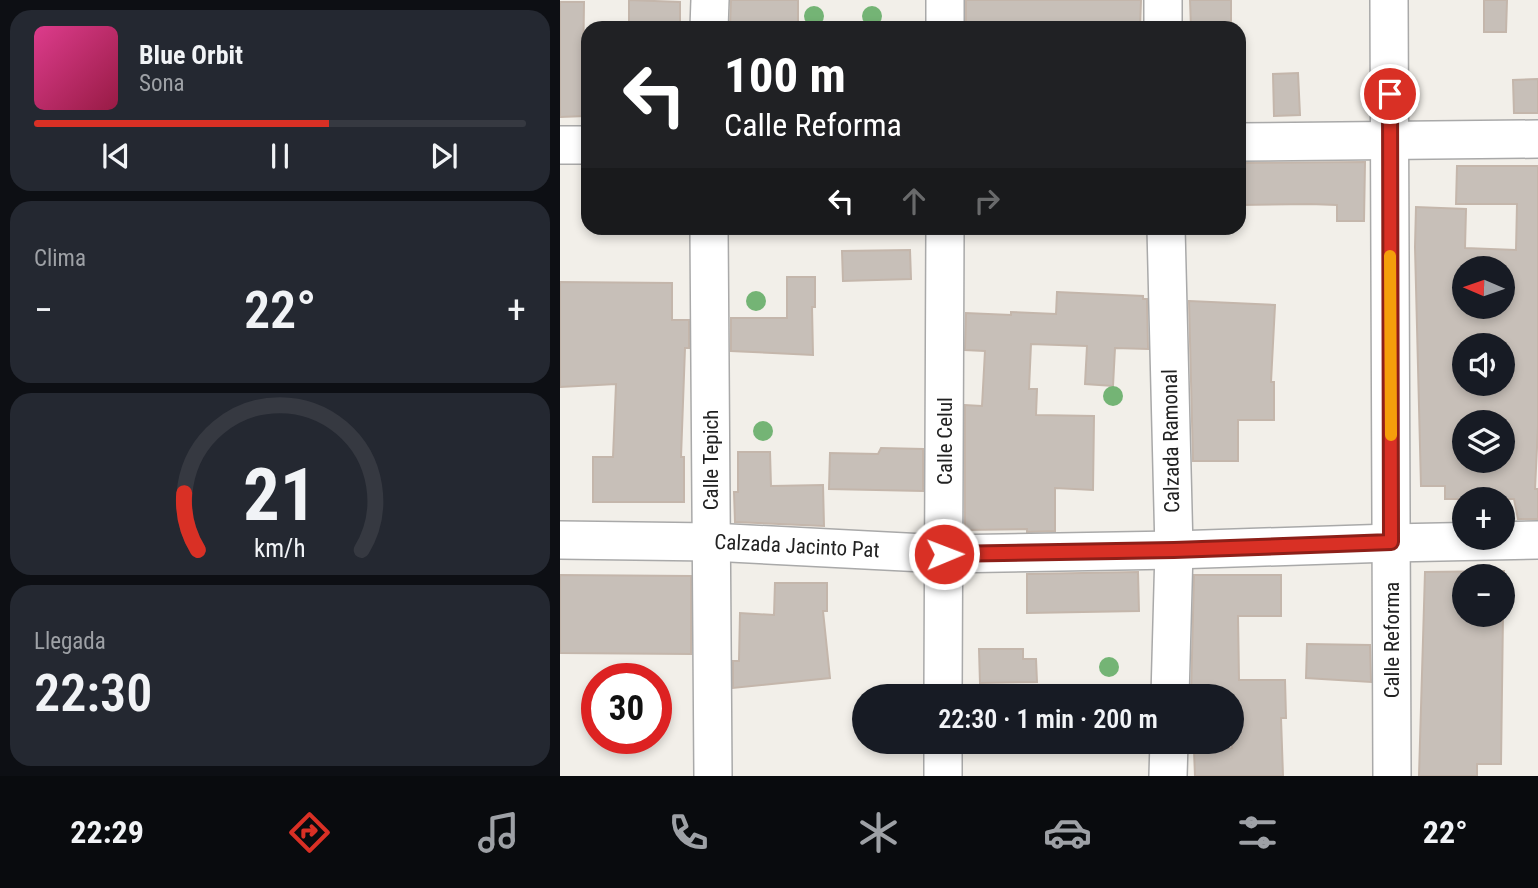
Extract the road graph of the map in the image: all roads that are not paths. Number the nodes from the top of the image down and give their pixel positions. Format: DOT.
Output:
graph roads {
  1 [pos="710,0"];
  2 [pos="945,0"];
  3 [pos="1163,0"];
  4 [pos="1390,0"];
  5 [pos="709,21"];
  6 [pos="945,21"];
  7 [pos="1163,21"];
  8 [pos="1538,139"];
  9 [pos="1246,142"];
  10 [pos="1390,142"];
  11 [pos="560,145"];
  12 [pos="581,145"];
  13 [pos="709,235"];
  14 [pos="945,235"];
  15 [pos="1166,235"];
  16 [pos="560,540"];
  17 [pos="1538,540"];
  18 [pos="711,542"];
  19 [pos="1391,542"];
  20 [pos="1174,550"];
  21 [pos="944,554"];
  22 [pos="943,684"];
  23 [pos="1170,684"];
  24 [pos="943,754"];
  25 [pos="1169,754"];
  26 [pos="713,776"];
  27 [pos="943,776"];
  28 [pos="1168,776"];
  29 [pos="1392,776"];
  1 -- 5 [label="street"];
  2 -- 6 [label="street"];
  3 -- 7 [label="street"];
  4 -- 10 [label="street, Calle Reforma"];
  8 -- 10 [label="street"];
  9 -- 10 [label="street"];
  10 -- 19 [label="street, Calle Reforma"];
  11 -- 12 [label="street"];
  13 -- 18 [label="street, Calle Tepich"];
  14 -- 21 [label="street, Calle Celul"];
  15 -- 20 [label="street, Calzada Ramonal"];
  16 -- 18 [label="street, Calzada Jacinto Pat"];
  17 -- 19 [label="street, Calzada Jacinto Pat"];
  18 -- 21 [label="street, Calzada Jacinto Pat"];
  18 -- 26 [label="street, Calle Tepich"];
  19 -- 20 [label="street, Calzada Jacinto Pat"];
  19 -- 29 [label="street, Calle Reforma"];
  20 -- 21 [label="street, Calzada Jacinto Pat"];
  20 -- 23 [label="street, Calzada Ramonal"];
  21 -- 22 [label="street, Calle Celul"];
  24 -- 27 [label="street"];
  25 -- 28 [label="street"];
}
